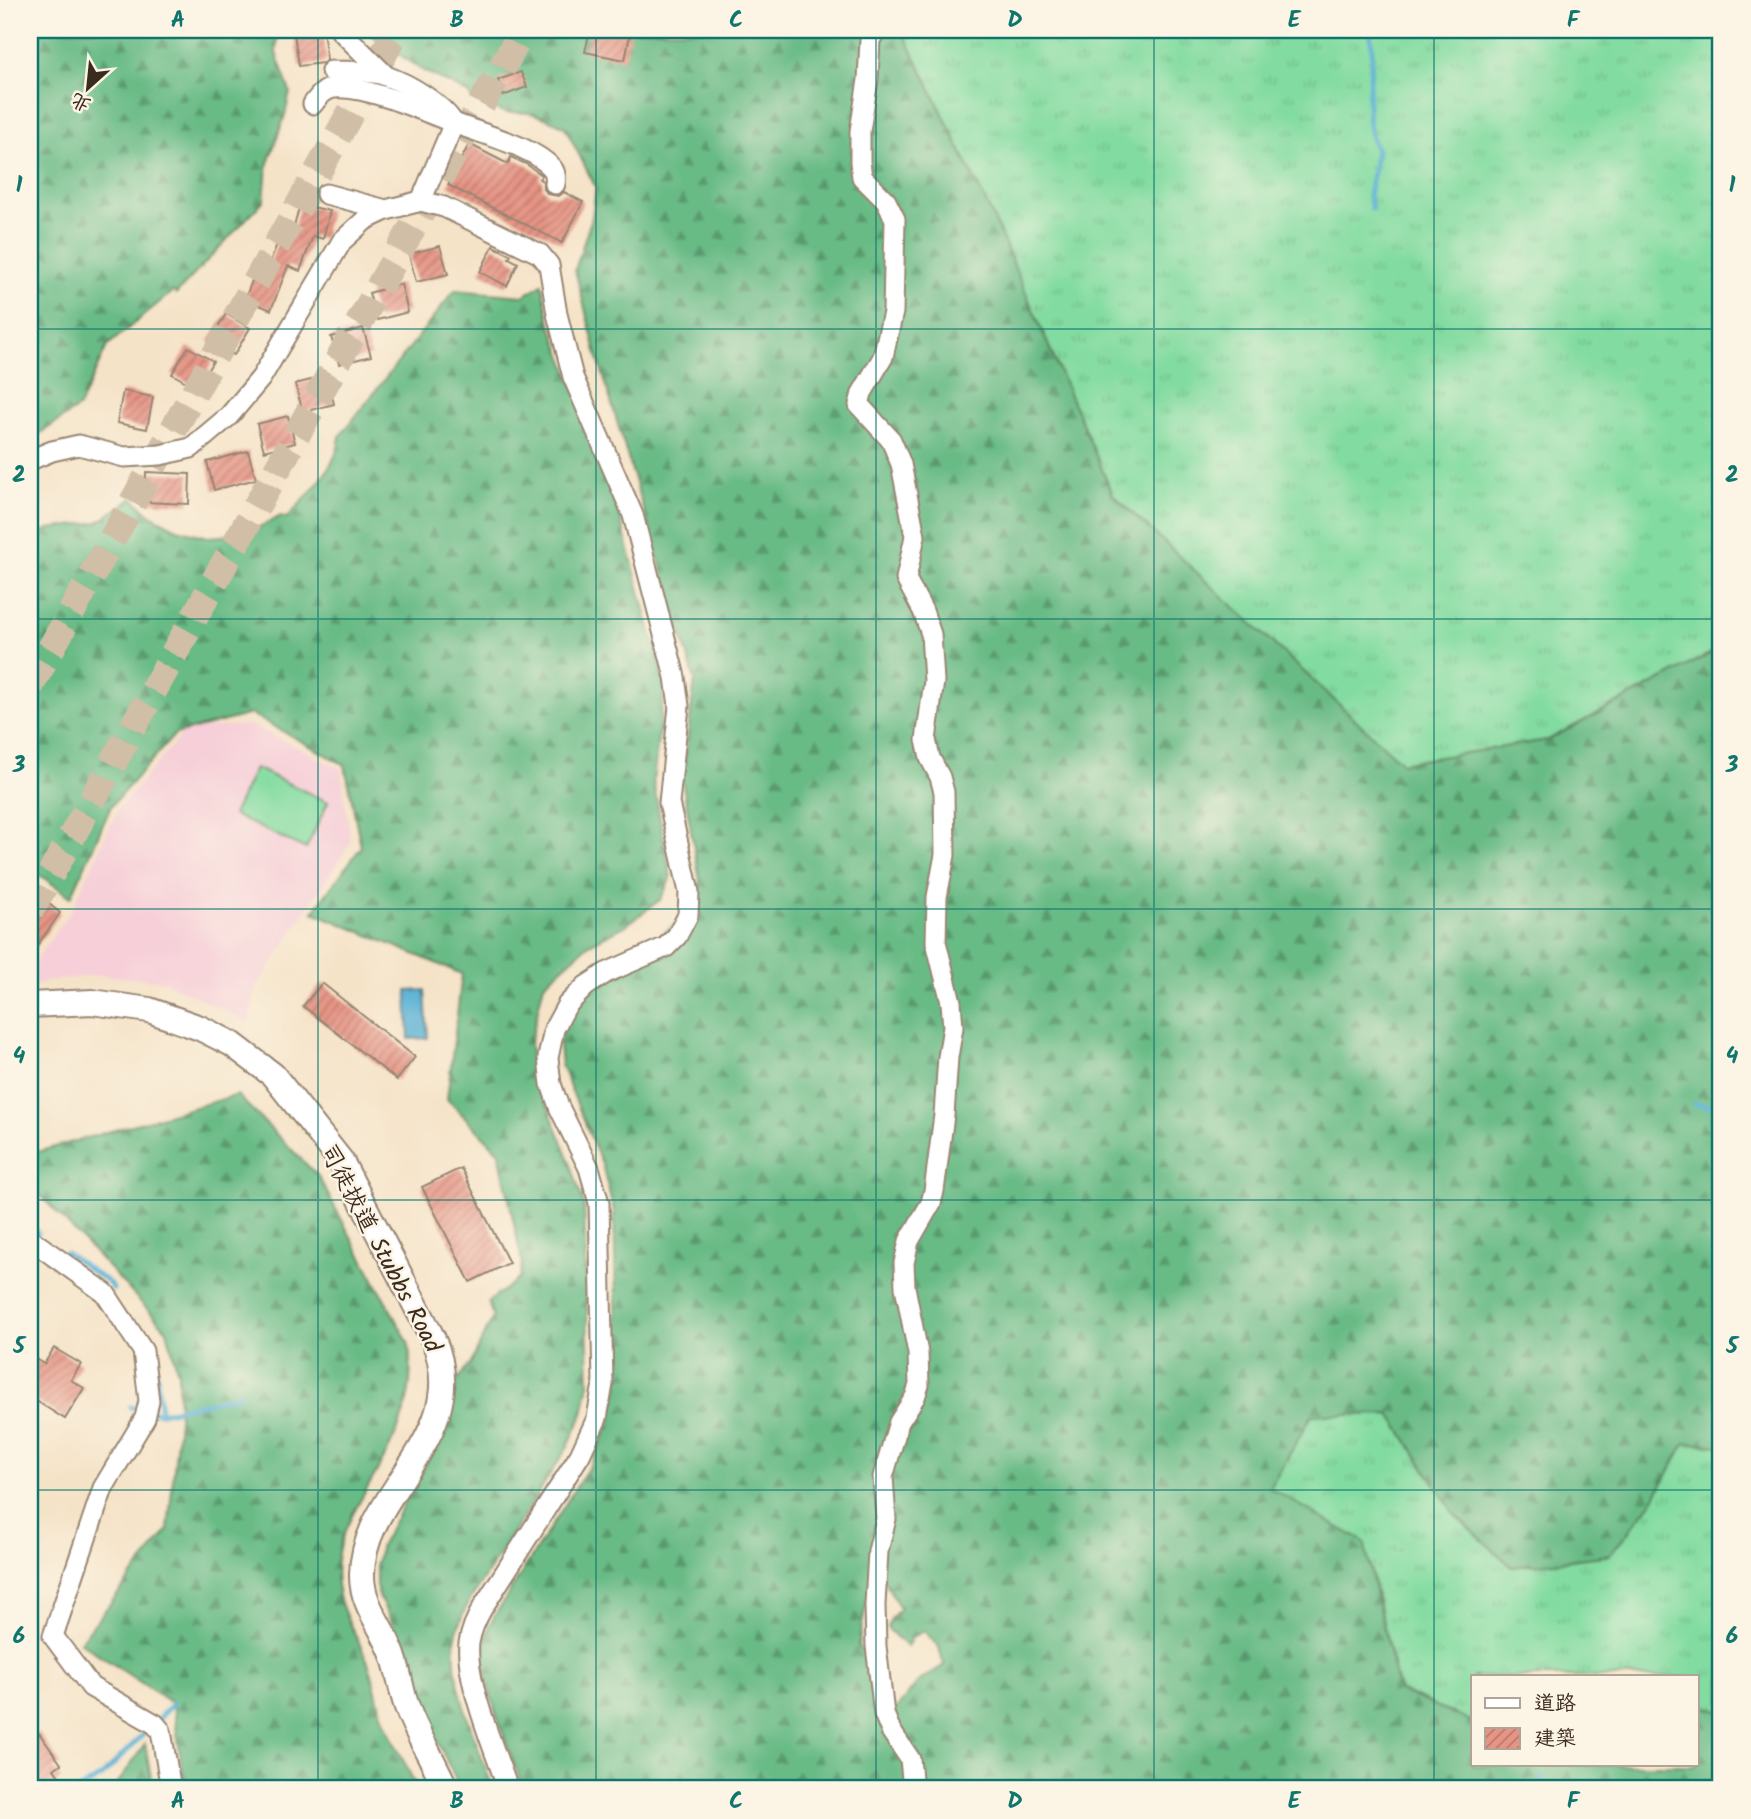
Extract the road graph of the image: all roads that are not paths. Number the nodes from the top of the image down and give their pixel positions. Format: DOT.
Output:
graph roads {
  1 [pos="340,30"];
  2 [pos="877,30"];
  3 [pos="331,71"];
  4 [pos="386,76"];
  5 [pos="313,104"];
  6 [pos="454,123"];
  7 [pos="555,184"];
  8 [pos="326,194"];
  9 [pos="421,201"];
  10 [pos="386,210"];
  11 [pos="30,460"];
  12 [pos="30,1005"];
  13 [pos="30,1239"];
  14 [pos="170,1787"];
  15 [pos="446,1789"];
  16 [pos="508,1789"];
  17 [pos="913,1789"];
  1 -- 4 [label="street"];
  2 -- 17 [label="street"];
  3 -- 4 [label="street"];
  4 -- 6 [label="street"];
  5 -- 6 [label="street"];
  6 -- 7 [label="street"];
  6 -- 9 [label="street"];
  8 -- 10 [label="street"];
  9 -- 10 [label="street"];
  9 -- 16 [label="street"];
  10 -- 11 [label="street"];
  12 -- 15 [label="main road, 司徒拔道 Stubbs Road"];
  13 -- 14 [label="street"];
}
